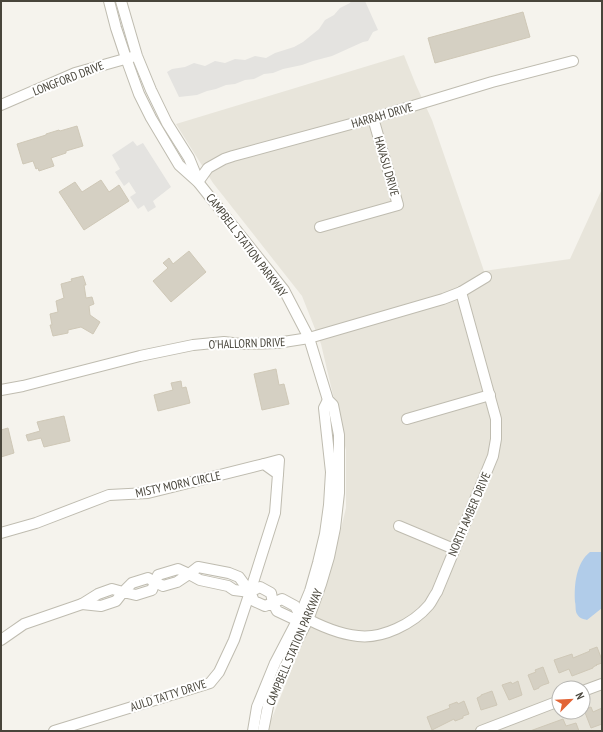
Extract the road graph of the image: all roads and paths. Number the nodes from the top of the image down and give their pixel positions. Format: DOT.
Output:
graph roads {
  1 [pos="109,1"];
  2 [pos="113,1"];
  3 [pos="121,1"];
  4 [pos="137,56"];
  5 [pos="126,58"];
  6 [pos="573,61"];
  7 [pos="1,105"];
  8 [pos="373,118"];
  9 [pos="198,182"];
  10 [pos="320,227"];
  11 [pos="486,276"];
  12 [pos="461,292"];
  13 [pos="309,338"];
  14 [pos="1,390"];
  15 [pos="490,395"];
  16 [pos="407,419"];
  17 [pos="399,526"];
  18 [pos="1,533"];
  19 [pos="454,549"];
  20 [pos="250,592"];
  21 [pos="273,603"];
  22 [pos="304,617"];
  23 [pos="1,640"];
  24 [pos="602,684"];
  25 [pos="591,688"];
  26 [pos="551,704"];
  27 [pos="54,731"];
  28 [pos="253,731"];
  29 [pos="263,731"];
  30 [pos="482,731"];
  1 -- 2 [label="street"];
  1 -- 5 [label="street, CAMPBELL STATION PARKWAY"];
  3 -- 4 [label="street, CAMPBELL STATION PARKWAY"];
  4 -- 5 [label="street, LONGFORD DRIVE"];
  4 -- 9 [label="street, CAMPBELL STATION PARKWAY"];
  5 -- 7 [label="street, LONGFORD DRIVE"];
  5 -- 9 [label="street, CAMPBELL STATION PARKWAY"];
  6 -- 8 [label="street, HARRAH DRIVE"];
  8 -- 9 [label="street, HARRAH DRIVE"];
  8 -- 10 [label="street, HAVASU DRIVE"];
  9 -- 13 [label="street, CAMPBELL STATION PARKWAY"];
  11 -- 12 [label="street, O'HALLORN DRIVE"];
  12 -- 13 [label="street, O'HALLORN DRIVE"];
  12 -- 15 [label="street, NORTH AMBER DRIVE"];
  13 -- 14 [label="street, O'HALLORN DRIVE"];
  13 -- 22 [label="street, CAMPBELL STATION PARKWAY"];
  15 -- 16 [label="street"];
  15 -- 19 [label="street, NORTH AMBER DRIVE"];
  17 -- 19 [label="street"];
  18 -- 20 [label="street, MISTY MORN CIRCLE"];
  19 -- 22 [label="street, NORTH AMBER DRIVE"];
  20 -- 21 [label="street"];
  20 -- 21 [label="street"];
  20 -- 23 [label="street"];
  20 -- 27 [label="street, AULD TATTY DRIVE"];
  21 -- 22 [label="street"];
  22 -- 28 [label="street, CAMPBELL STATION PARKWAY"];
  22 -- 29 [label="street, CAMPBELL STATION PARKWAY"];
  24 -- 25 [label="street"];
  26 -- 30 [label="street"];
}
